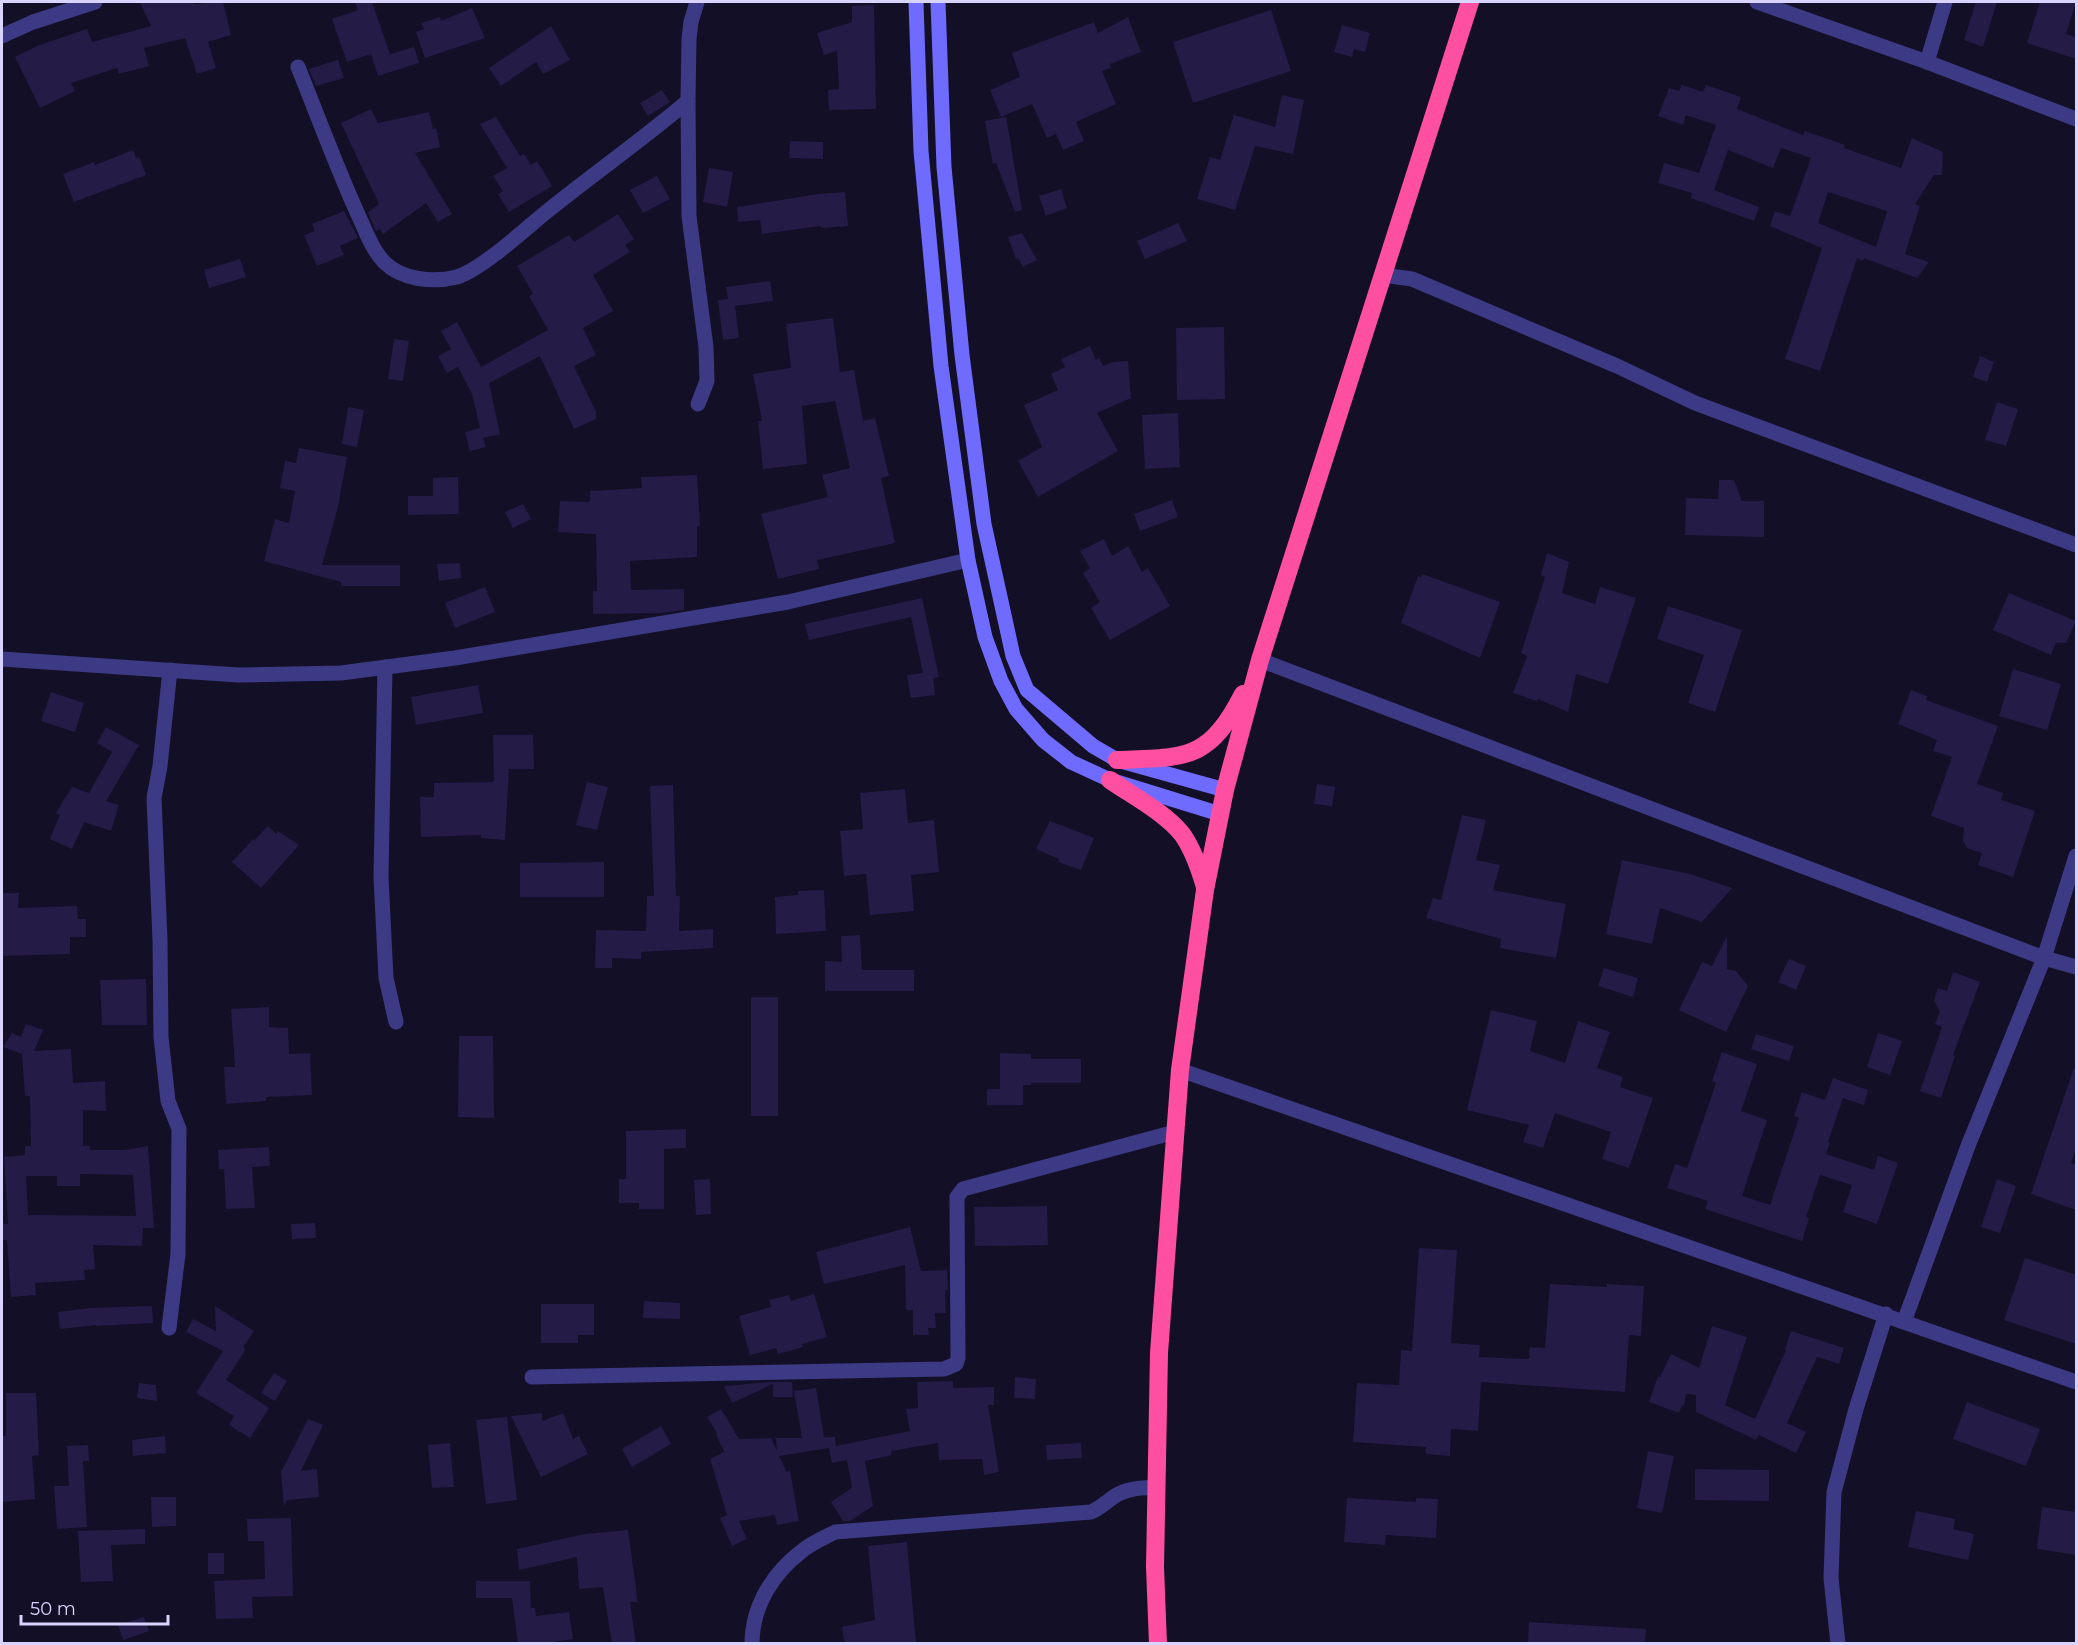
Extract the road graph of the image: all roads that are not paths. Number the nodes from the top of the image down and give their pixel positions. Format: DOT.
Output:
graph roads {
  1 [pos="94,2"];
  2 [pos="697,2"];
  3 [pos="916,2"];
  4 [pos="938,2"];
  5 [pos="1470,2"];
  6 [pos="1757,2"];
  7 [pos="1945,2"];
  8 [pos="2,36"];
  9 [pos="1927,62"];
  10 [pos="298,67"];
  11 [pos="688,101"];
  12 [pos="2076,119"];
  13 [pos="1383,275"];
  14 [pos="698,404"];
  15 [pos="2076,545"];
  16 [pos="968,560"];
  17 [pos="2,659"];
  18 [pos="1260,660"];
  19 [pos="385,667"];
  20 [pos="170,670"];
  21 [pos="1117,760"];
  22 [pos="1110,780"];
  23 [pos="1225,790"];
  24 [pos="1220,814"];
  25 [pos="2076,856"];
  26 [pos="1205,890"];
  27 [pos="2044,958"];
  28 [pos="2076,967"];
  29 [pos="396,1022"];
  30 [pos="1180,1070"];
  31 [pos="1175,1132"];
  32 [pos="1886,1314"];
  33 [pos="1904,1322"];
  34 [pos="169,1328"];
  35 [pos="532,1377"];
  36 [pos="2076,1382"];
  37 [pos="1157,1487"];
  38 [pos="752,1644"];
  39 [pos="1158,1644"];
  40 [pos="1838,1644"];
  1 -- 8 [label="street"];
  2 -- 11 [label="street"];
  3 -- 16 [label="main road"];
  4 -- 21 [label="main road"];
  5 -- 13 [label="highway"];
  6 -- 9 [label="street"];
  7 -- 9 [label="street"];
  9 -- 12 [label="street"];
  10 -- 11 [label="street"];
  11 -- 14 [label="street"];
  13 -- 15 [label="street"];
  13 -- 18 [label="highway"];
  16 -- 19 [label="street"];
  16 -- 22 [label="main road"];
  17 -- 20 [label="street"];
  18 -- 21 [label="highway"];
  18 -- 23 [label="highway"];
  18 -- 27 [label="street"];
  19 -- 20 [label="street"];
  19 -- 29 [label="street"];
  20 -- 34 [label="street"];
  21 -- 23 [label="main road"];
  22 -- 24 [label="main road"];
  22 -- 26 [label="highway"];
  23 -- 24 [label="highway"];
  24 -- 26 [label="highway"];
  25 -- 27 [label="street"];
  26 -- 30 [label="highway"];
  27 -- 28 [label="street"];
  27 -- 33 [label="street"];
  30 -- 31 [label="highway"];
  30 -- 32 [label="street"];
  31 -- 35 [label="street"];
  31 -- 37 [label="highway"];
  32 -- 33 [label="street"];
  32 -- 40 [label="street"];
  33 -- 36 [label="street"];
  37 -- 38 [label="street"];
  37 -- 39 [label="highway"];
}
